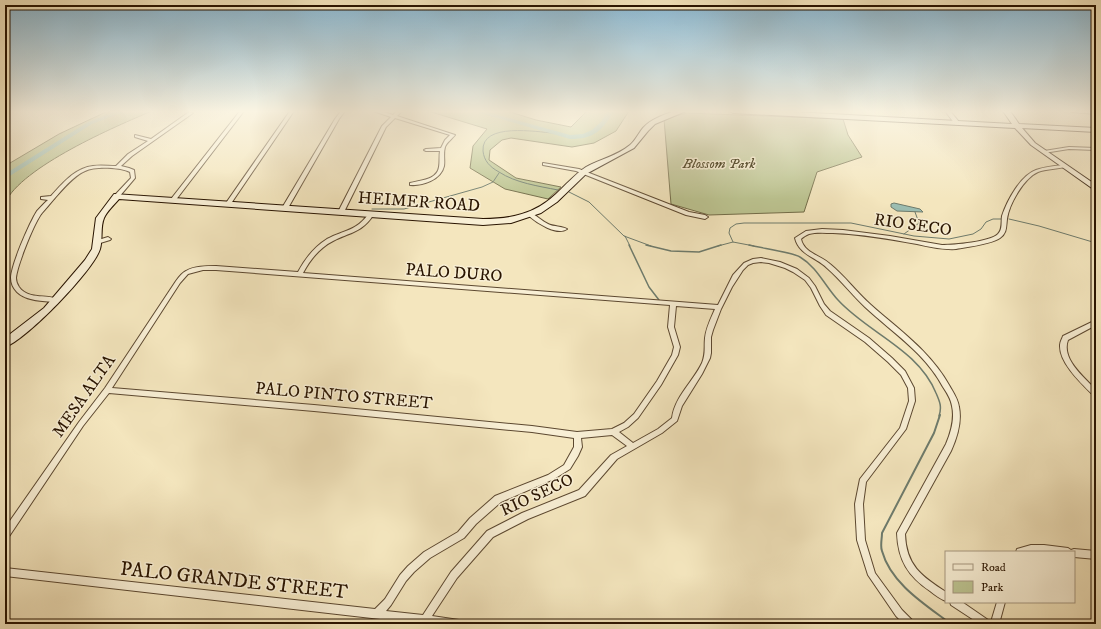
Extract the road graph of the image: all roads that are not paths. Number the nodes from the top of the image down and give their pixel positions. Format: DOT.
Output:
graph roads {
  1 [pos="151,140"];
  2 [pos="219,140"];
  3 [pos="272,140"];
  4 [pos="325,140"];
  5 [pos="377,140"];
  6 [pos="447,140"];
  7 [pos="637,140"];
  8 [pos="1029,140"];
  9 [pos="442,149"];
  10 [pos="1096,149"];
  11 [pos="426,150"];
  12 [pos="1044,152"];
  13 [pos="545,164"];
  14 [pos="80,165"];
  15 [pos="1063,166"];
  16 [pos="117,167"];
  17 [pos="84,169"];
  18 [pos="583,172"];
  19 [pos="412,184"];
  20 [pos="1094,186"];
  21 [pos="117,196"];
  22 [pos="43,198"];
  23 [pos="53,198"];
  24 [pos="172,200"];
  25 [pos="228,204"];
  26 [pos="285,208"];
  27 [pos="341,212"];
  28 [pos="371,214"];
  29 [pos="530,216"];
  30 [pos="705,217"];
  31 [pos="564,229"];
  32 [pos="108,239"];
  33 [pos="97,242"];
  34 [pos="186,273"];
  35 [pos="299,275"];
  36 [pos="55,300"];
  37 [pos="673,304"];
  38 [pos="720,307"];
  39 [pos="1096,322"];
  40 [pos="5,343"];
  41 [pos="107,390"];
  42 [pos="1096,394"];
  43 [pos="613,432"];
  44 [pos="577,435"];
  45 [pos="632,446"];
  46 [pos="5,535"];
  47 [pos="1022,551"];
  48 [pos="1057,551"];
  49 [pos="1075,553"];
  50 [pos="1096,555"];
  51 [pos="5,572"];
  52 [pos="945,596"];
  53 [pos="956,603"];
  54 [pos="1001,603"];
  55 [pos="377,614"];
  56 [pos="425,620"];
  57 [pos="459,624"];
  58 [pos="910,624"];
  59 [pos="988,624"];
  60 [pos="995,624"];
  1 -- 16 [label="street"];
  2 -- 24 [label="street"];
  3 -- 25 [label="street"];
  4 -- 26 [label="street"];
  5 -- 27 [label="street"];
  6 -- 9 [label="street"];
  7 -- 18 [label="street, HEIMER ROAD"];
  8 -- 12 [label="street"];
  9 -- 11 [label="street"];
  9 -- 19 [label="street"];
  10 -- 12 [label="street"];
  12 -- 15 [label="street"];
  13 -- 18 [label="street"];
  14 -- 17 [label="street"];
  15 -- 20 [label="street"];
  15 -- 52 [label="street, RIO SECO"];
  16 -- 17 [label="street"];
  16 -- 21 [label="street"];
  17 -- 23 [label="street"];
  18 -- 29 [label="street, HEIMER ROAD"];
  18 -- 30 [label="street"];
  21 -- 24 [label="street, HEIMER ROAD"];
  21 -- 33 [label="street"];
  22 -- 23 [label="street"];
  23 -- 36 [label="street"];
  24 -- 25 [label="street, HEIMER ROAD"];
  25 -- 26 [label="street, HEIMER ROAD"];
  26 -- 27 [label="street, HEIMER ROAD"];
  27 -- 28 [label="street, HEIMER ROAD"];
  28 -- 29 [label="street, HEIMER ROAD"];
  28 -- 35 [label="street"];
  29 -- 31 [label="street"];
  32 -- 33 [label="street"];
  33 -- 36 [label="street"];
  34 -- 35 [label="street, PALO DURO"];
  34 -- 41 [label="street, MESA ALTA"];
  35 -- 37 [label="street, PALO DURO"];
  36 -- 40 [label="street"];
  37 -- 38 [label="street, PALO DURO"];
  37 -- 43 [label="street"];
  38 -- 45 [label="street, RIO SECO"];
  38 -- 58 [label="street, RIO SECO"];
  39 -- 42 [label="street"];
  41 -- 44 [label="street, PALO PINTO STREET"];
  41 -- 46 [label="street, MESA ALTA"];
  43 -- 44 [label="street"];
  43 -- 45 [label="street"];
  44 -- 55 [label="street, RIO SECO"];
  45 -- 56 [label="street, RIO SECO"];
  47 -- 48 [label="street"];
  49 -- 50 [label="street"];
  51 -- 55 [label="street, PALO GRANDE STREET"];
  53 -- 59 [label="street"];
  54 -- 60 [label="street"];
  55 -- 56 [label="street, PALO GRANDE STREET"];
  56 -- 57 [label="street, PALO GRANDE STREET"];
}
